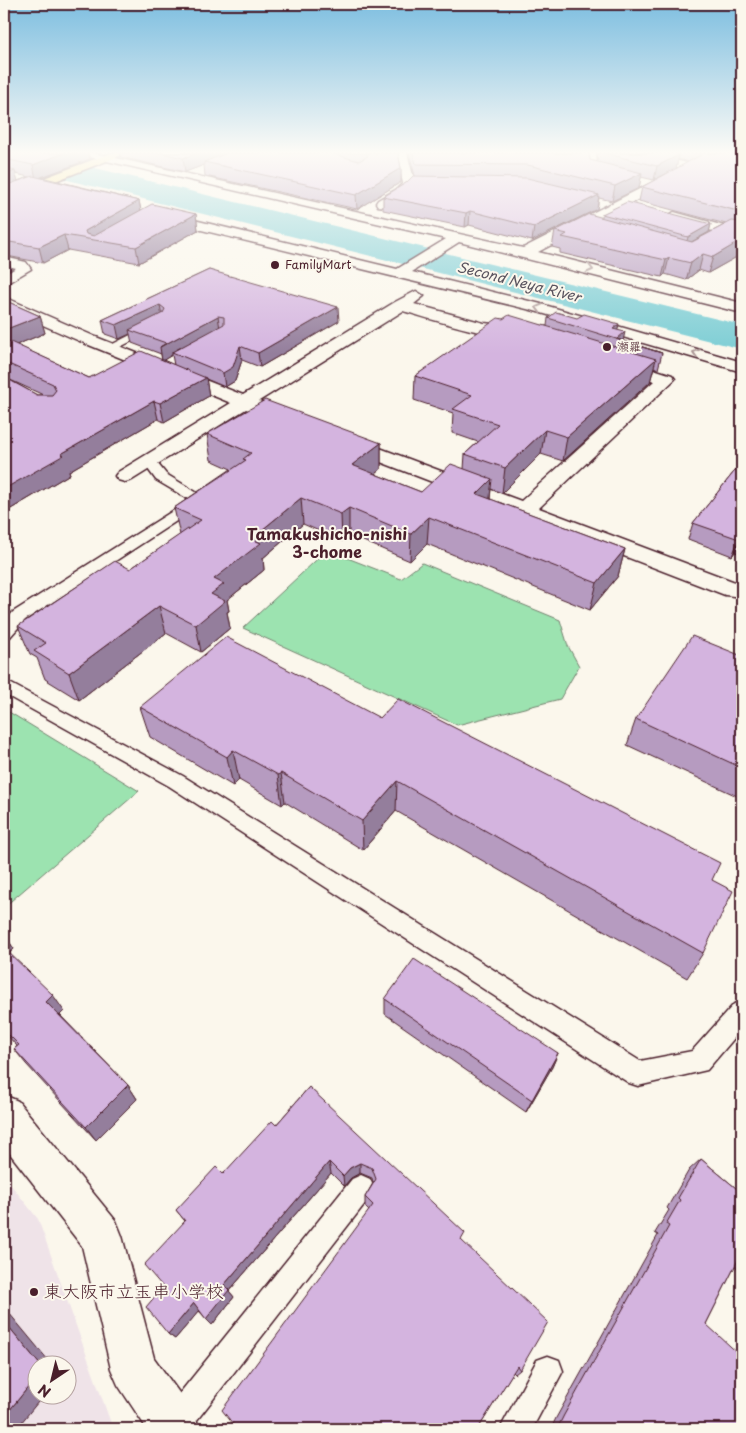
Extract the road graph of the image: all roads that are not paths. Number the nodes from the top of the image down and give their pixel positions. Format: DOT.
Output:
graph roads {
  1 [pos="171,220"];
  2 [pos="376,220"];
  3 [pos="588,220"];
  4 [pos="689,220"];
  5 [pos="584,222"];
  6 [pos="602,228"];
  7 [pos="726,230"];
  8 [pos="742,235"];
  9 [pos="458,238"];
  10 [pos="711,239"];
  11 [pos="525,253"];
  12 [pos="4,261"];
  13 [pos="401,274"];
  14 [pos="4,281"];
  15 [pos="439,283"];
  16 [pos="4,302"];
  17 [pos="400,305"];
  18 [pos="742,308"];
  19 [pos="161,323"];
  20 [pos="533,336"];
  21 [pos="110,348"];
  22 [pos="596,355"];
  23 [pos="174,359"];
  24 [pos="742,367"];
  25 [pos="158,368"];
  26 [pos="244,403"];
  27 [pos="148,461"];
  28 [pos="125,476"];
  29 [pos="524,510"];
  30 [pos="742,589"];
  31 [pos="4,633"];
  32 [pos="4,686"];
  33 [pos="742,1012"];
  34 [pos="4,1115"];
  35 [pos="361,1188"];
  36 [pos="548,1371"];
  37 [pos="175,1427"];
  38 [pos="515,1429"];
  1 -- 13 [label="street"];
  2 -- 9 [label="street"];
  3 -- 5 [label="street"];
  4 -- 7 [label="street"];
  5 -- 6 [label="street"];
  5 -- 11 [label="street"];
  7 -- 8 [label="street"];
  7 -- 10 [label="street"];
  9 -- 11 [label="street"];
  9 -- 13 [label="street"];
  11 -- 18 [label="street, one-way"];
  12 -- 14 [label="street"];
  13 -- 15 [label="street"];
  15 -- 17 [label="street"];
  24 -- 15 [label="street, one-way"];
  16 -- 21 [label="street"];
  17 -- 20 [label="street"];
  17 -- 26 [label="street"];
  19 -- 21 [label="lane"];
  21 -- 25 [label="street"];
  22 -- 29 [label="street"];
  23 -- 25 [label="lane"];
  25 -- 26 [label="street"];
  26 -- 27 [label="street"];
  26 -- 29 [label="street"];
  27 -- 28 [label="street"];
  27 -- 31 [label="lane"];
  29 -- 30 [label="street"];
  32 -- 33 [label="lane"];
  34 -- 37 [label="street"];
  35 -- 37 [label="lane"];
  36 -- 38 [label="lane"];
}
